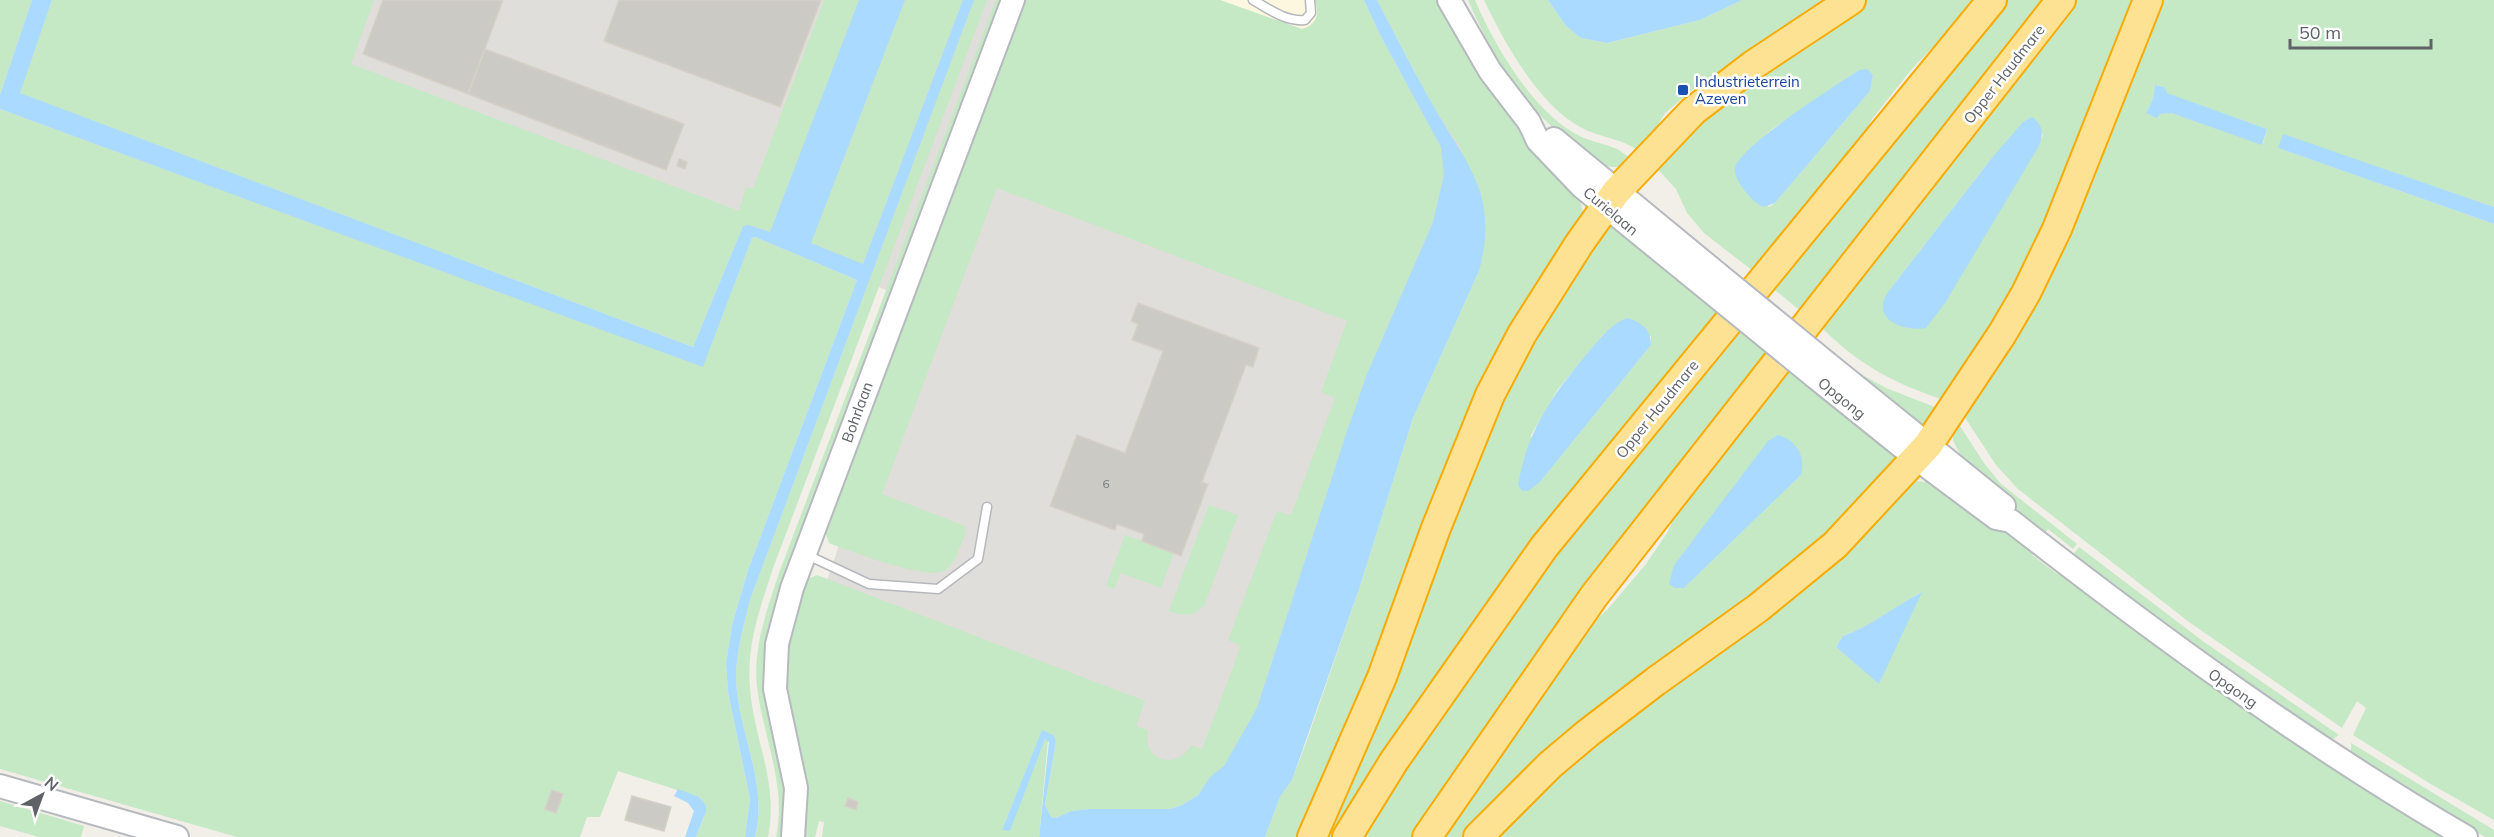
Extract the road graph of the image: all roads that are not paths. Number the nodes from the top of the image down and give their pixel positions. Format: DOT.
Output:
graph roads {
  1 [pos="1013,0"];
  2 [pos="1253,0"];
  3 [pos="1310,0"];
  4 [pos="1851,0"];
  5 [pos="1992,0"];
  6 [pos="2061,0"];
  7 [pos="2148,0"];
  8 [pos="1450,3"];
  9 [pos="1610,199"];
  10 [pos="1712,281"];
  11 [pos="1922,452"];
  12 [pos="987,507"];
  13 [pos="805,554"];
  14 [pos="0,786"];
  15 [pos="177,837"];
  16 [pos="793,837"];
  17 [pos="1312,837"];
  18 [pos="1347,837"];
  19 [pos="1427,837"];
  20 [pos="1478,837"];
  21 [pos="2466,837"];
  1 -- 13 [label="main road, Bohrlaan"];
  2 -- 3 [label="lane"];
  4 -- 9 [label="highway"];
  5 -- 18 [label="highway, Opper Haudmare"];
  6 -- 19 [label="highway, Opper Haudmare"];
  7 -- 11 [label="highway"];
  8 -- 9 [label="main road, Curielaan"];
  9 -- 10 [label="main road, Curielaan"];
  9 -- 17 [label="highway"];
  10 -- 11 [label="main road, Opgong, bridge"];
  11 -- 20 [label="highway"];
  11 -- 21 [label="main road, Opgong"];
  12 -- 13 [label="lane"];
  13 -- 16 [label="main road, Bohrlaan"];
  14 -- 15 [label="main road"];
}
